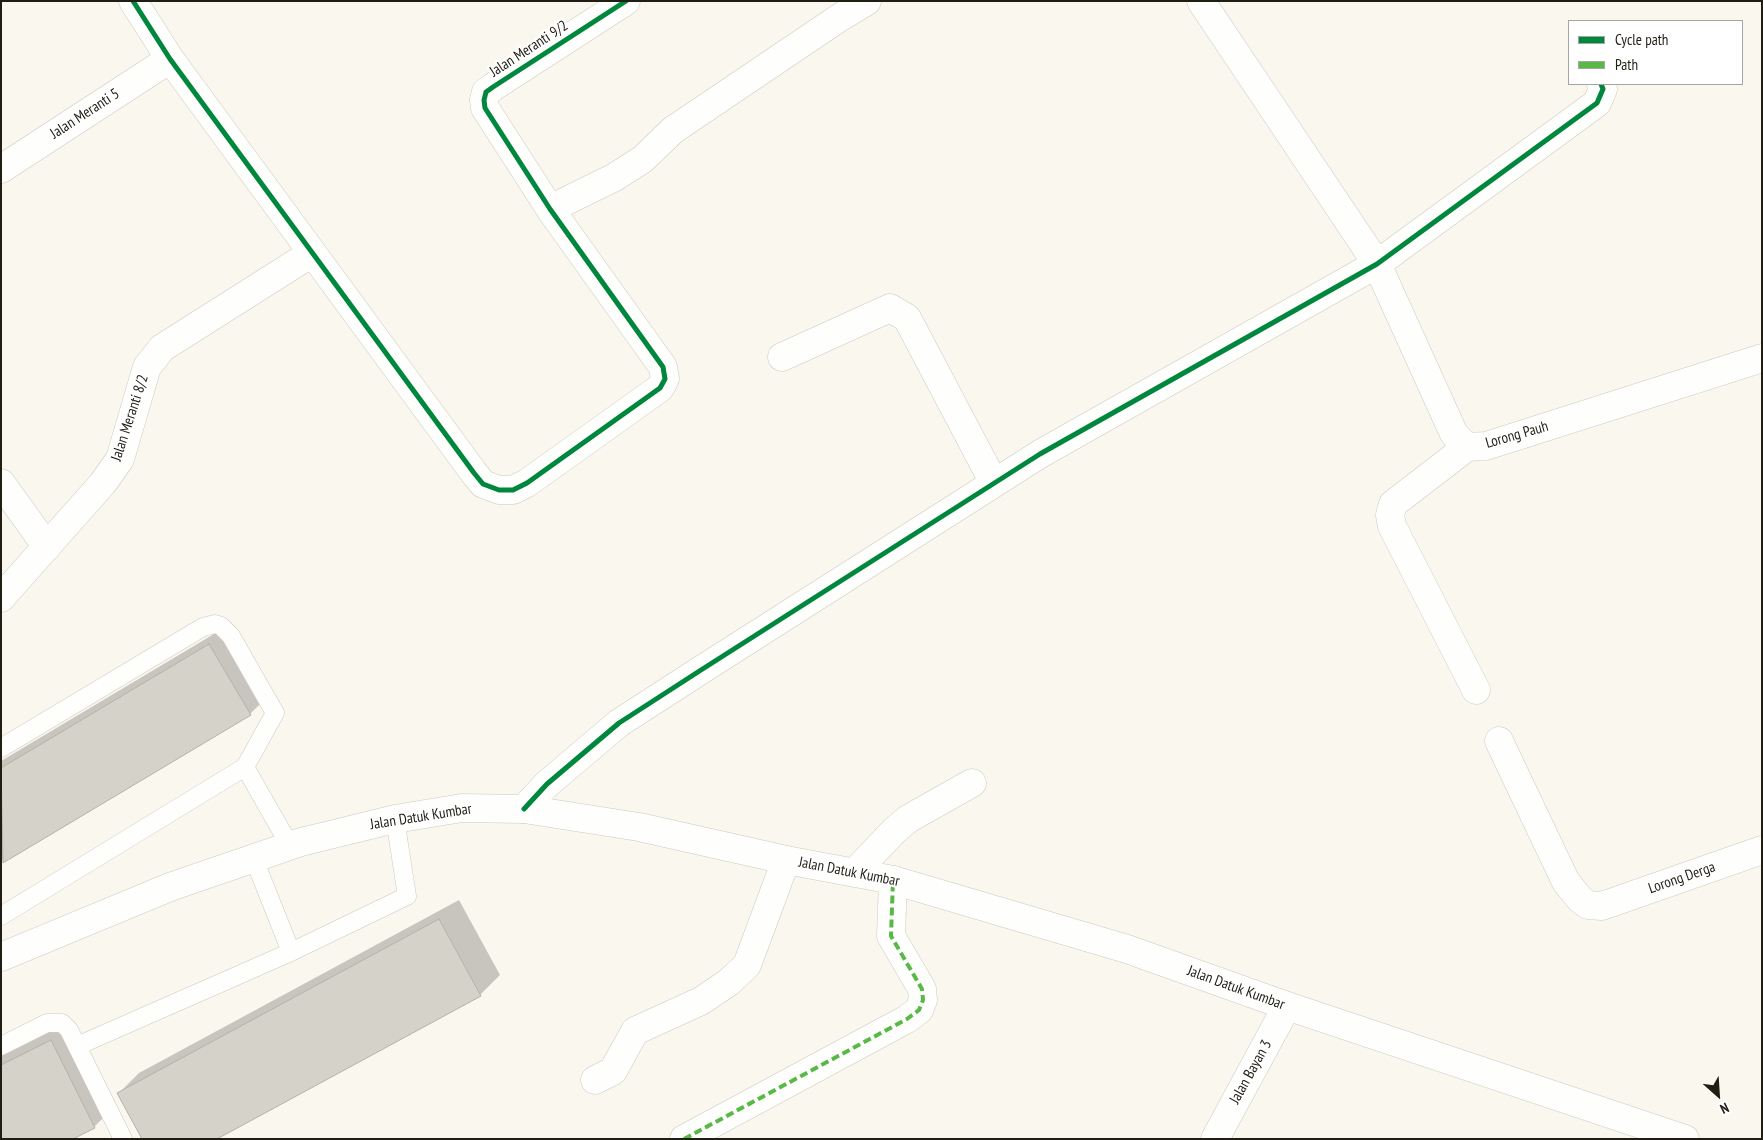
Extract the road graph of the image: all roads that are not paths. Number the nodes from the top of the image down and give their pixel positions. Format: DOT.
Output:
graph roads {
  1 [pos="132,1"];
  2 [pos="626,1"];
  3 [pos="867,1"];
  4 [pos="1201,1"];
  5 [pos="170,58"];
  6 [pos="1601,85"];
  7 [pos="1,168"];
  8 [pos="550,210"];
  9 [pos="312,253"];
  10 [pos="1377,264"];
  11 [pos="782,357"];
  12 [pos="1762,358"];
  13 [pos="1467,447"];
  14 [pos="1,483"];
  15 [pos="994,483"];
  16 [pos="47,547"];
  17 [pos="1,598"];
  18 [pos="1476,690"];
  19 [pos="1499,741"];
  20 [pos="1,748"];
  21 [pos="244,767"];
  22 [pos="972,783"];
  23 [pos="524,809"];
  24 [pos="395,820"];
  25 [pos="290,846"];
  26 [pos="1762,850"];
  27 [pos="254,859"];
  28 [pos="786,860"];
  29 [pos="855,872"];
  30 [pos="893,880"];
  31 [pos="1,916"];
  32 [pos="291,952"];
  33 [pos="1,957"];
  34 [pos="1287,1006"];
  35 [pos="1,1046"];
  36 [pos="77,1046"];
  37 [pos="595,1080"];
  38 [pos="121,1138"];
  39 [pos="684,1139"];
  40 [pos="1215,1139"];
  41 [pos="1685,1139"];
  1 -- 5 [label="street"];
  2 -- 8 [label="street, Jalan Meranti 9/2"];
  3 -- 8 [label="street"];
  4 -- 10 [label="street, Lorong Pauh"];
  5 -- 7 [label="street, Jalan Meranti 5"];
  5 -- 9 [label="street"];
  6 -- 10 [label="street"];
  8 -- 9 [label="street"];
  9 -- 16 [label="street, Jalan Meranti 8/2"];
  10 -- 13 [label="street, Lorong Pauh"];
  10 -- 15 [label="street"];
  11 -- 15 [label="street"];
  12 -- 13 [label="street, Lorong Pauh"];
  13 -- 18 [label="street"];
  14 -- 16 [label="street"];
  15 -- 23 [label="street"];
  16 -- 17 [label="street, Jalan Meranti 8/2"];
  19 -- 26 [label="street, Lorong Derga"];
  20 -- 21 [label="lane"];
  21 -- 25 [label="lane"];
  21 -- 31 [label="lane"];
  22 -- 29 [label="street"];
  23 -- 24 [label="street, Jalan Datuk Kumbar"];
  23 -- 28 [label="street, Jalan Datuk Kumbar"];
  24 -- 25 [label="street, Jalan Datuk Kumbar"];
  24 -- 32 [label="lane"];
  25 -- 27 [label="street, Jalan Datuk Kumbar"];
  27 -- 32 [label="lane"];
  27 -- 33 [label="street, Jalan Datuk Kumbar"];
  28 -- 29 [label="street, Jalan Datuk Kumbar"];
  28 -- 37 [label="street"];
  29 -- 30 [label="street, Jalan Datuk Kumbar"];
  30 -- 34 [label="street, Jalan Datuk Kumbar"];
  30 -- 39 [label="street"];
  32 -- 36 [label="lane"];
  34 -- 40 [label="street, Jalan Bayan 3"];
  34 -- 41 [label="street, Jalan Datuk Kumbar"];
  35 -- 36 [label="lane"];
  36 -- 38 [label="lane"];
}
